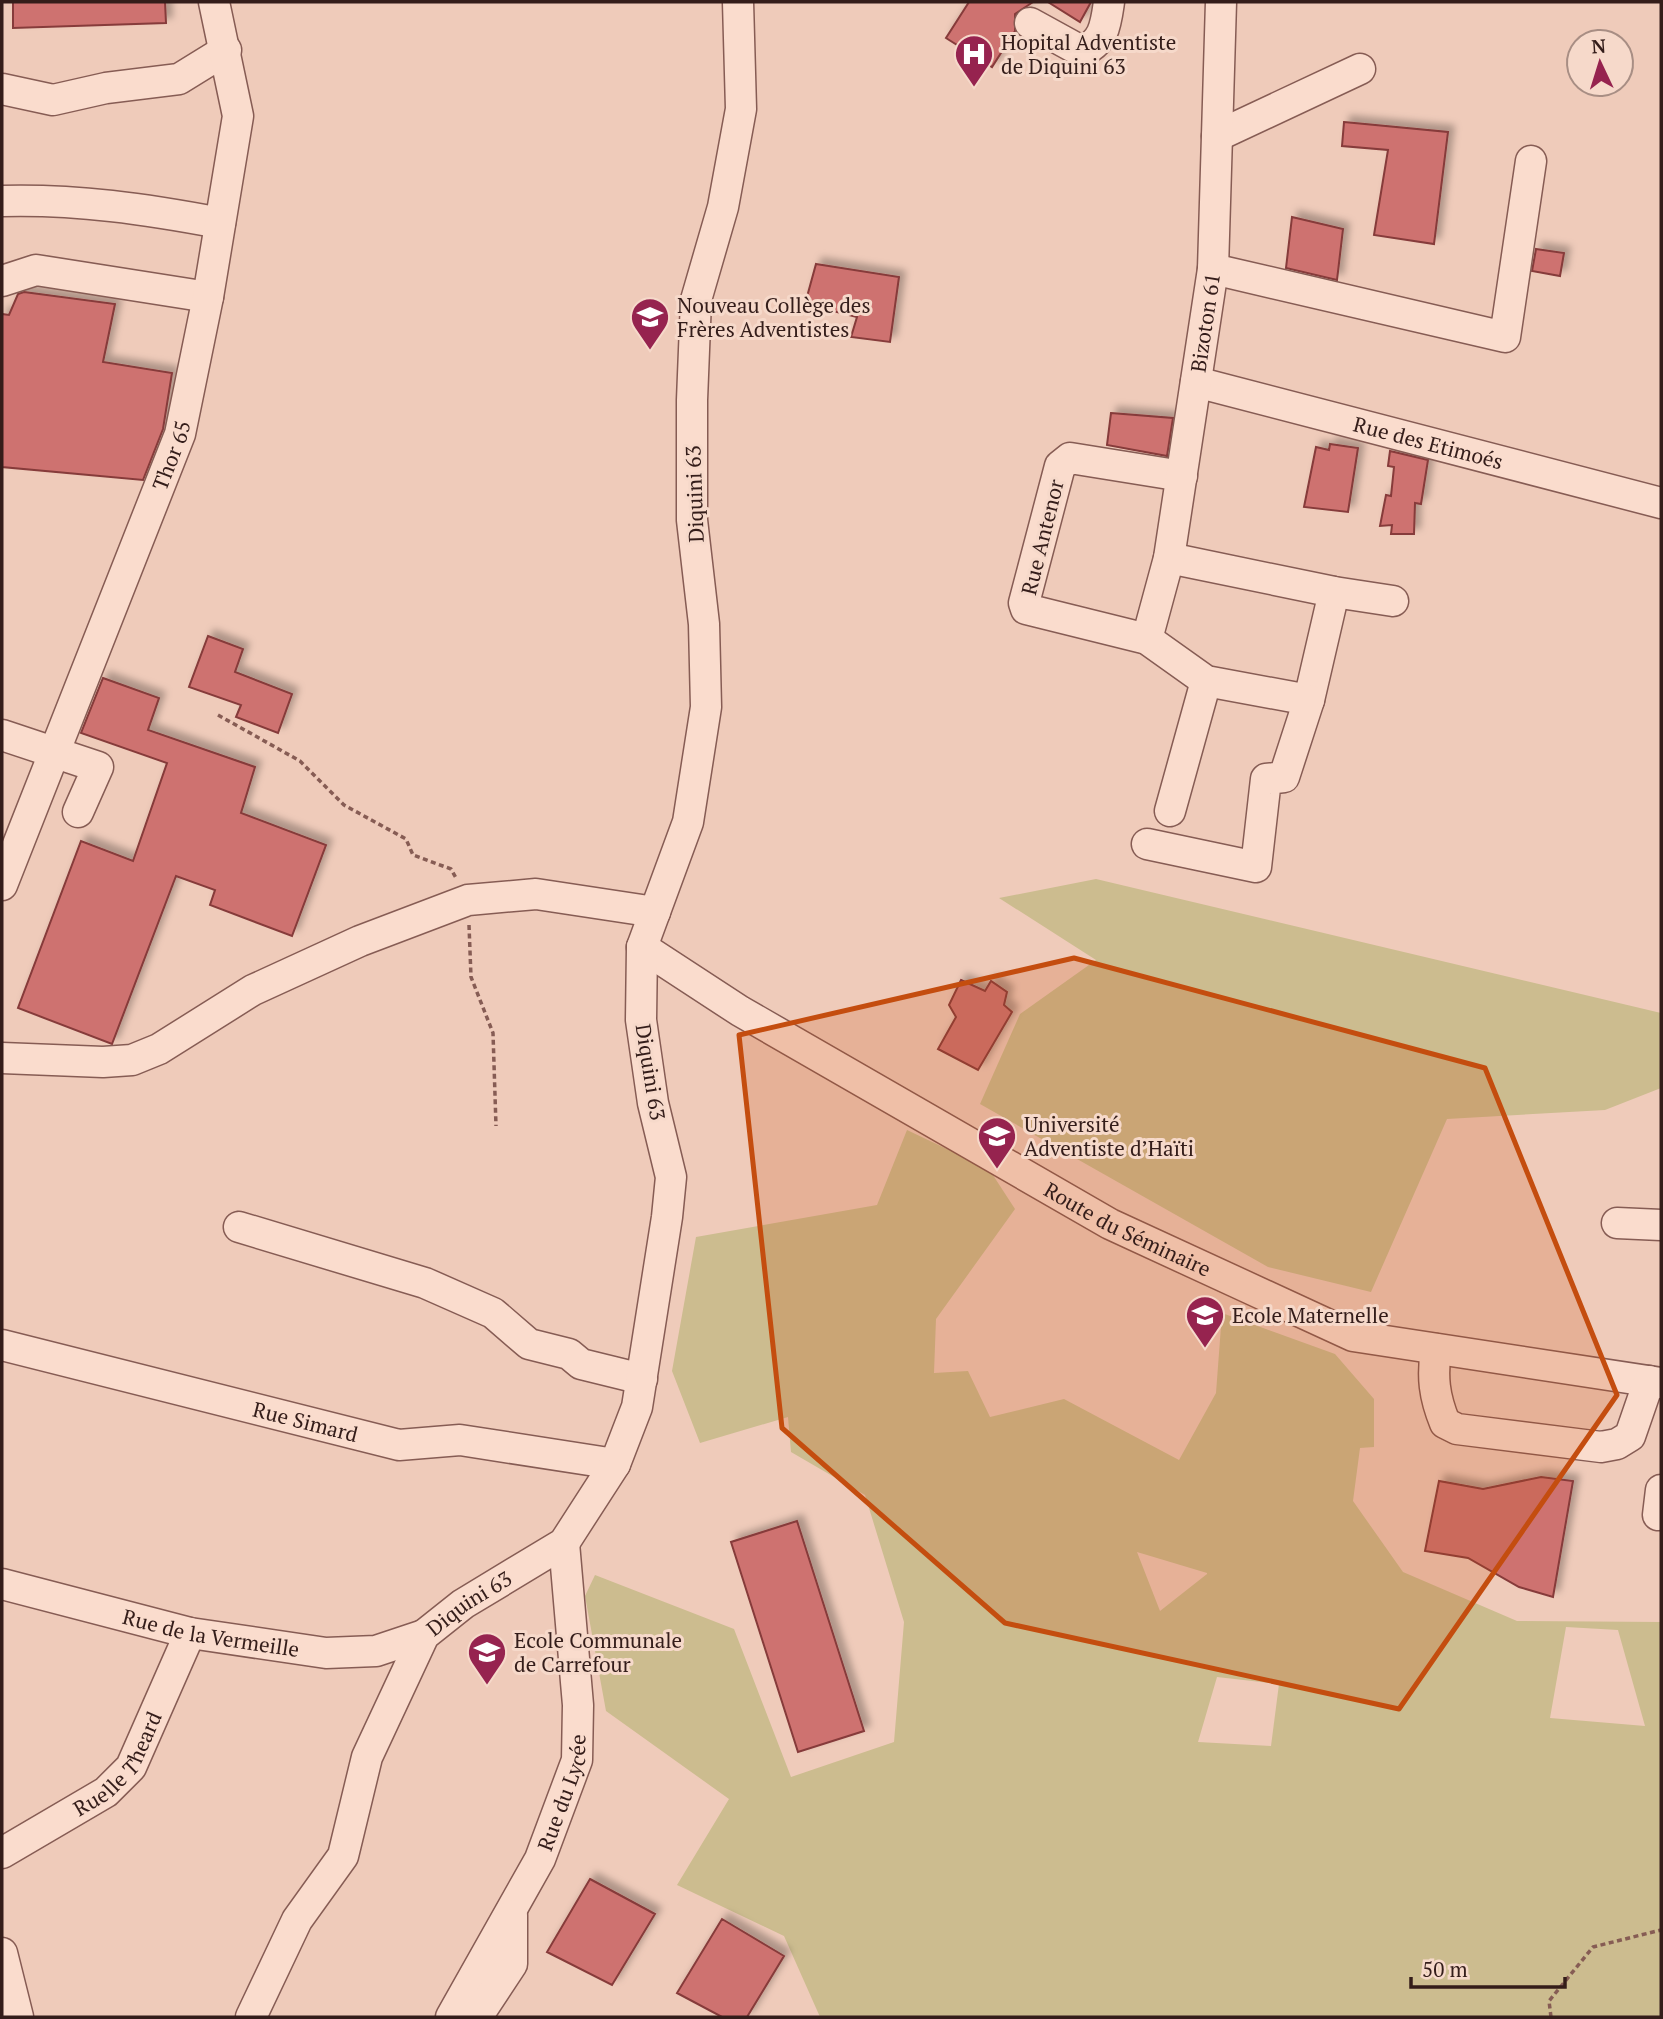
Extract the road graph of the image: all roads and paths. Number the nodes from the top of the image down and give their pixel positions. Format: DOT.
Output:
graph roads {
  1 [pos="214,2"];
  2 [pos="738,2"];
  3 [pos="1109,2"];
  4 [pos="1221,2"];
  5 [pos="1030,23"];
  6 [pos="226,50"];
  7 [pos="1360,69"];
  8 [pos="2,89"];
  9 [pos="1217,136"];
  10 [pos="1531,161"];
  11 [pos="2,201"];
  12 [pos="220,223"];
  13 [pos="1213,269"];
  14 [pos="2,281"];
  15 [pos="208,297"];
  16 [pos="1196,382"];
  17 [pos="1182,476"];
  18 [pos="1661,503"];
  19 [pos="1168,558"];
  20 [pos="1334,592"];
  21 [pos="1393,601"];
  22 [pos="1147,639"];
  23 [pos="1206,681"];
  24 [pos="1309,700"];
  25 [pos="218,715"];
  26 [pos="2,735"];
  27 [pos="55,752"];
  28 [pos="1170,811"];
  29 [pos="78,813"];
  30 [pos="1147,844"];
  31 [pos="2,886"];
  32 [pos="468,900"];
  33 [pos="655,912"];
  34 [pos="642,947"];
  35 [pos="2,1058"];
  36 [pos="496,1126"];
  37 [pos="1617,1223"];
  38 [pos="1661,1225"];
  39 [pos="239,1227"];
  40 [pos="2,1345"];
  41 [pos="1436,1349"];
  42 [pos="642,1379"];
  43 [pos="1655,1382"];
  44 [pos="615,1464"];
  45 [pos="564,1543"];
  46 [pos="2,1584"];
  47 [pos="190,1633"];
  48 [pos="424,1635"];
  49 [pos="2,1853"];
  50 [pos="512,1911"];
  51 [pos="1661,1930"];
  52 [pos="2,1953"];
  53 [pos="19,2017"];
  54 [pos="251,2017"];
  55 [pos="451,2017"];
  56 [pos="477,2017"];
  57 [pos="1550,2017"];
  1 -- 6 [label="street, Thor 65"];
  2 -- 33 [label="street, Diquini 63"];
  3 -- 5 [label="street"];
  4 -- 9 [label="street, Bizoton 61"];
  6 -- 8 [label="street"];
  6 -- 12 [label="street, Thor 65"];
  7 -- 9 [label="street"];
  9 -- 13 [label="street, Bizoton 61"];
  10 -- 13 [label="street"];
  11 -- 12 [label="street"];
  12 -- 15 [label="street, Thor 65"];
  13 -- 16 [label="street, Bizoton 61"];
  14 -- 15 [label="street"];
  15 -- 27 [label="street, Thor 65"];
  16 -- 17 [label="street, Bizoton 61"];
  16 -- 18 [label="street, Rue des Etimoés"];
  17 -- 19 [label="street, Bizoton 61"];
  17 -- 22 [label="street, Rue Antenor"];
  19 -- 20 [label="street"];
  19 -- 22 [label="street, Bizoton 61"];
  20 -- 21 [label="street"];
  20 -- 24 [label="street"];
  22 -- 23 [label="street"];
  23 -- 24 [label="street"];
  23 -- 28 [label="street"];
  24 -- 30 [label="street"];
  25 -- 32 [label="path"];
  26 -- 27 [label="street"];
  27 -- 29 [label="street"];
  27 -- 31 [label="street, Thor 65"];
  32 -- 33 [label="street"];
  32 -- 35 [label="street"];
  32 -- 36 [label="path"];
  33 -- 34 [label="street, Diquini 63"];
  34 -- 41 [label="street, Route du Séminaire"];
  34 -- 42 [label="street, Diquini 63"];
  37 -- 38 [label="street"];
  39 -- 42 [label="street"];
  40 -- 44 [label="street, Rue Simard"];
  41 -- 43 [label="street, Route du Séminaire"];
  41 -- 43 [label="street"];
  42 -- 44 [label="street, Diquini 63"];
  44 -- 45 [label="street, Diquini 63"];
  45 -- 48 [label="street, Diquini 63"];
  45 -- 50 [label="street, Rue du Lycée"];
  46 -- 47 [label="street, Rue de la Vermeille"];
  47 -- 48 [label="street, Rue de la Vermeille"];
  47 -- 49 [label="street, Ruelle Theard"];
  48 -- 54 [label="street, Diquini 63"];
  50 -- 55 [label="street, Rue du Lycée"];
  50 -- 56 [label="street"];
  51 -- 57 [label="path"];
  52 -- 53 [label="street"];
}
